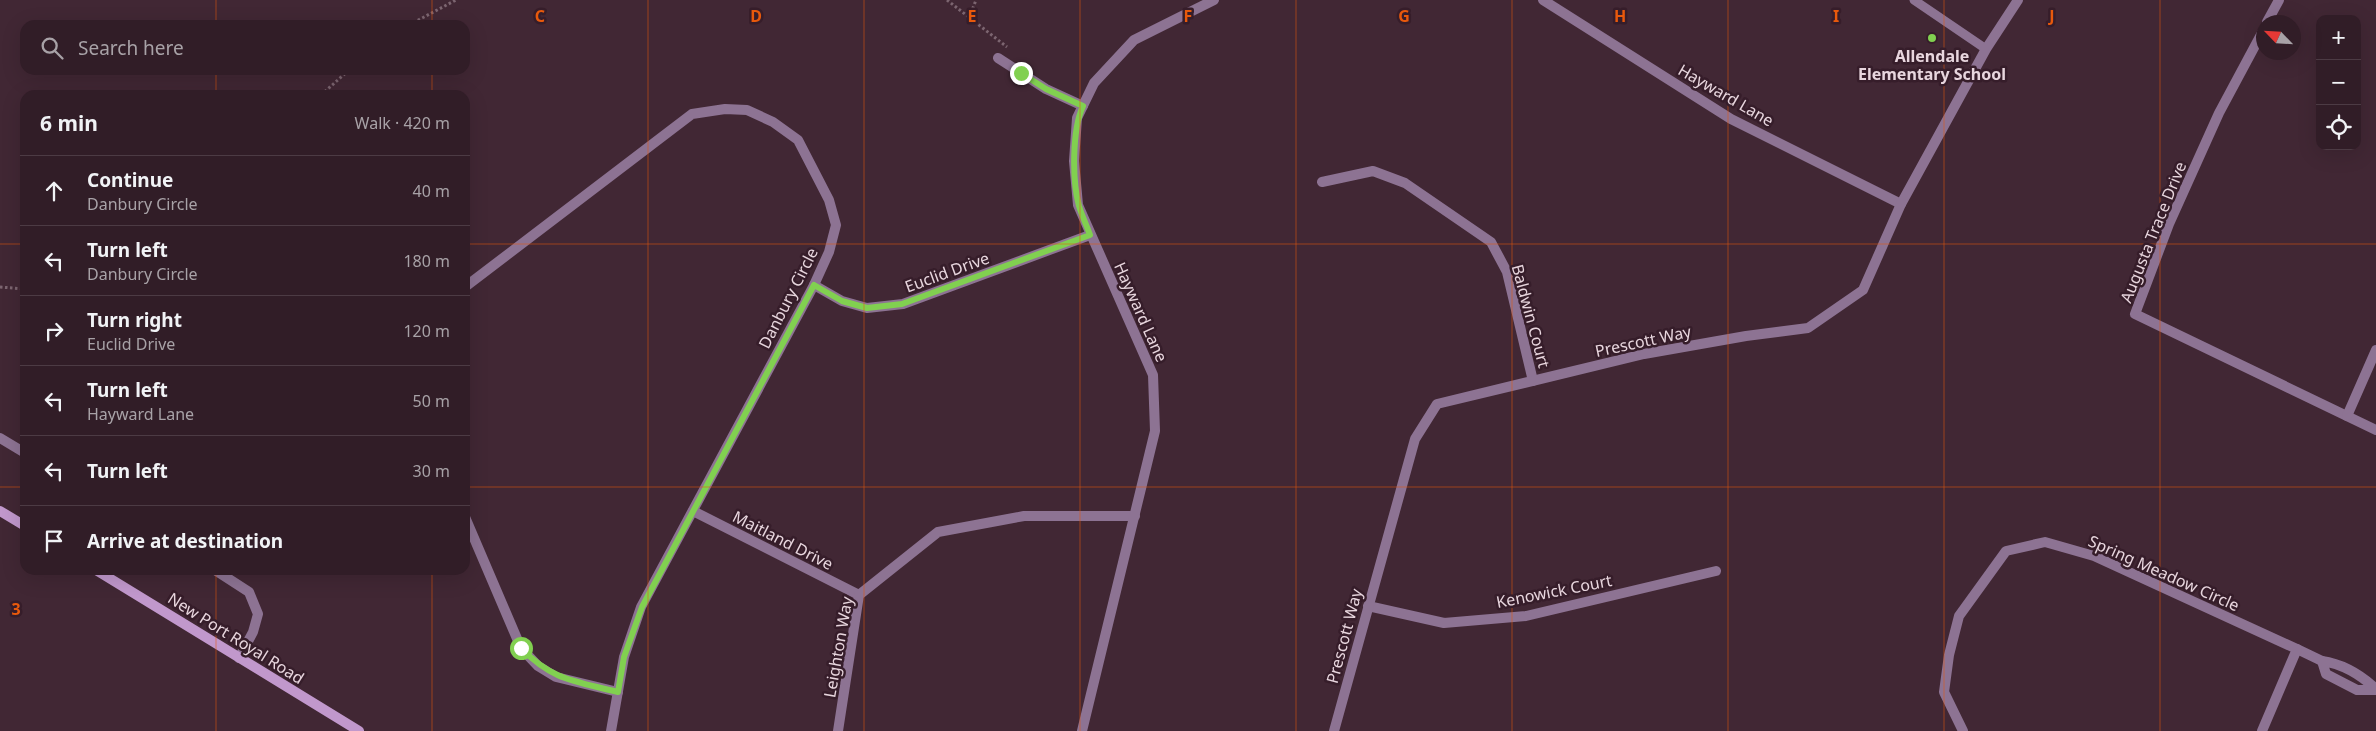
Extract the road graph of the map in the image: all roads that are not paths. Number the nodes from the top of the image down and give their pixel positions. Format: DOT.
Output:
graph roads {
  1 [pos="1214,0"];
  2 [pos="1543,0"];
  3 [pos="1914,0"];
  4 [pos="2018,0"];
  5 [pos="2279,0"];
  6 [pos="2271,15"];
  7 [pos="2256,44"];
  8 [pos="1986,49"];
  9 [pos="998,58"];
  10 [pos="1083,106"];
  11 [pos="1322,182"];
  12 [pos="1901,204"];
  13 [pos="1090,235"];
  14 [pos="470,283"];
  15 [pos="814,285"];
  16 [pos="2376,350"];
  17 [pos="1533,380"];
  18 [pos="2347,416"];
  19 [pos="2376,430"];
  20 [pos="0,438"];
  21 [pos="20,450"];
  22 [pos="0,511"];
  23 [pos="693,511"];
  24 [pos="1135,516"];
  25 [pos="20,523"];
  26 [pos="470,529"];
  27 [pos="1716,571"];
  28 [pos="104,575"];
  29 [pos="222,575"];
  30 [pos="859,595"];
  31 [pos="1368,606"];
  32 [pos="2297,649"];
  33 [pos="239,658"];
  34 [pos="2376,689"];
  35 [pos="618,692"];
  36 [pos="359,731"];
  37 [pos="611,731"];
  38 [pos="838,731"];
  39 [pos="1082,731"];
  40 [pos="1334,731"];
  41 [pos="1963,731"];
  42 [pos="2262,731"];
  1 -- 10 [label="street, Hayward Lane"];
  2 -- 12 [label="street, Hayward Lane"];
  3 -- 8 [label="lane"];
  4 -- 8 [label="street, Prescott Way"];
  5 -- 6 [label="street"];
  7 -- 18 [label="street, Augusta Trace Drive"];
  8 -- 12 [label="street, Prescott Way"];
  9 -- 10 [label="street"];
  10 -- 13 [label="street, Hayward Lane"];
  11 -- 17 [label="street, Baldwin Court"];
  12 -- 17 [label="street, Prescott Way"];
  13 -- 15 [label="street, Euclid Drive"];
  13 -- 24 [label="street, Hayward Lane"];
  14 -- 15 [label="street, Danbury Circle"];
  15 -- 23 [label="street, Danbury Circle"];
  16 -- 18 [label="street"];
  17 -- 31 [label="street, Prescott Way"];
  18 -- 19 [label="street, Augusta Trace Drive"];
  20 -- 21 [label="street"];
  22 -- 25 [label="street"];
  23 -- 30 [label="street, Maitland Drive"];
  23 -- 35 [label="street, Danbury Circle"];
  24 -- 30 [label="street, Leighton Way"];
  24 -- 39 [label="street, Hayward Lane"];
  26 -- 35 [label="street"];
  27 -- 31 [label="street, Kenowick Court"];
  28 -- 33 [label="street, New Port Royal Road"];
  29 -- 33 [label="street"];
  30 -- 38 [label="street, Leighton Way"];
  31 -- 40 [label="street, Prescott Way"];
  32 -- 34 [label="street, Spring Meadow Circle"];
  32 -- 41 [label="street, Spring Meadow Circle"];
  32 -- 42 [label="street"];
  33 -- 36 [label="street, New Port Royal Road"];
  35 -- 37 [label="street, Danbury Circle"];
}
